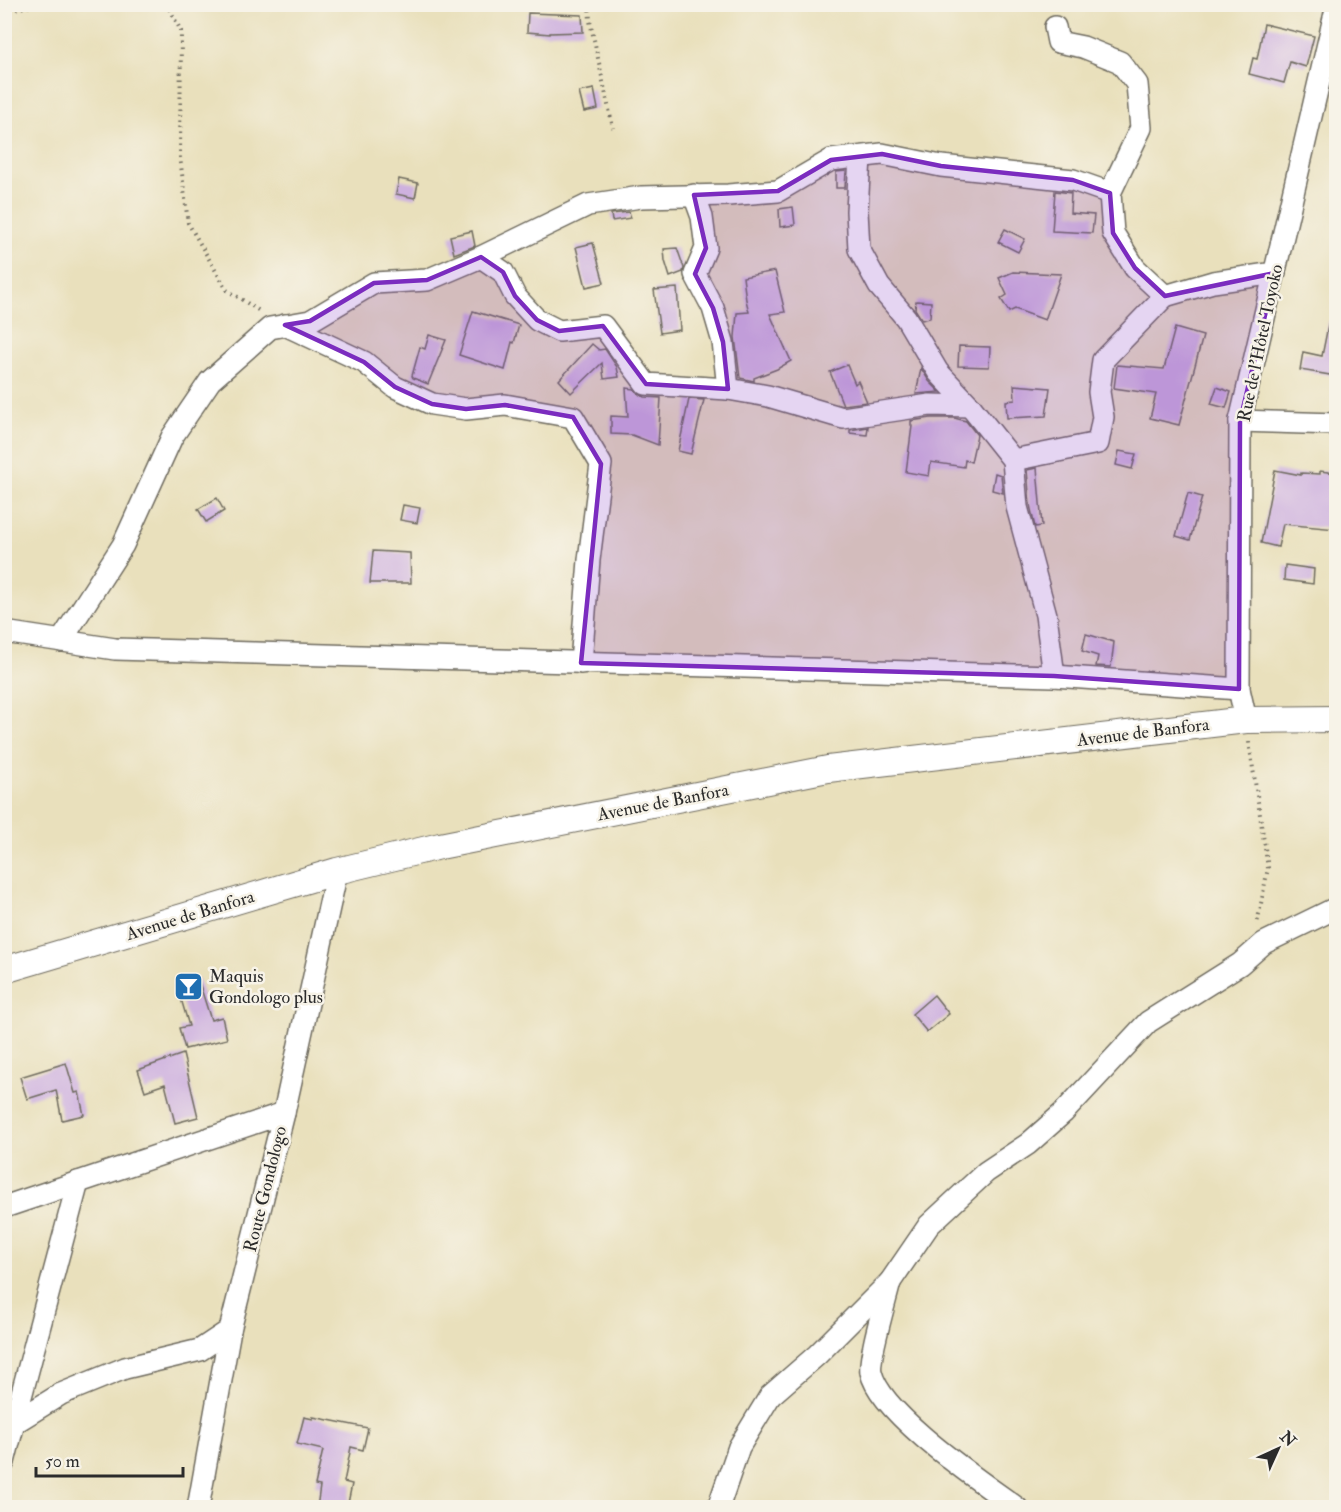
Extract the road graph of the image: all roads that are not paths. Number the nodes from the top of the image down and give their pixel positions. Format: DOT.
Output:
graph roads {
  1 [pos="1336,9"];
  2 [pos="1055,27"];
  3 [pos="860,157"];
  4 [pos="1110,193"];
  5 [pos="694,195"];
  6 [pos="481,257"];
  7 [pos="1275,273"];
  8 [pos="1165,296"];
  9 [pos="285,325"];
  10 [pos="728,389"];
  11 [pos="970,406"];
  12 [pos="1240,421"];
  13 [pos="1336,424"];
  14 [pos="1012,460"];
  15 [pos="4,632"];
  16 [pos="61,641"];
  17 [pos="580,663"];
  18 [pos="1054,676"];
  19 [pos="1239,689"];
  20 [pos="1336,719"];
  21 [pos="1246,720"];
  22 [pos="337,871"];
  23 [pos="1336,908"];
  24 [pos="4,970"];
  25 [pos="284,1113"];
  26 [pos="78,1182"];
  27 [pos="4,1207"];
  28 [pos="890,1282"];
  29 [pos="230,1330"];
  30 [pos="14,1423"];
  31 [pos="4,1462"];
  32 [pos="198,1508"];
  33 [pos="718,1508"];
  34 [pos="1017,1508"];
  1 -- 7 [label="street, Rue de l'Hôtel Toyoko"];
  2 -- 4 [label="street"];
  3 -- 4 [label="street"];
  3 -- 5 [label="street"];
  3 -- 11 [label="street"];
  4 -- 8 [label="street"];
  5 -- 6 [label="street"];
  5 -- 10 [label="street"];
  6 -- 9 [label="street"];
  6 -- 10 [label="street"];
  7 -- 8 [label="street"];
  7 -- 12 [label="street, Rue de l'Hôtel Toyoko"];
  8 -- 14 [label="street"];
  9 -- 16 [label="street"];
  9 -- 17 [label="street"];
  10 -- 11 [label="street"];
  11 -- 14 [label="street"];
  12 -- 13 [label="street"];
  12 -- 19 [label="street, Rue de l'Hôtel Toyoko"];
  14 -- 18 [label="street"];
  15 -- 16 [label="street"];
  16 -- 17 [label="street"];
  17 -- 18 [label="street"];
  18 -- 19 [label="street"];
  19 -- 21 [label="street, Rue de l'Hôtel Toyoko"];
  20 -- 21 [label="main road, Avenue de Banfora"];
  21 -- 22 [label="main road, Avenue de Banfora"];
  22 -- 24 [label="main road, Avenue de Banfora"];
  22 -- 25 [label="street, Route Gondologo"];
  23 -- 28 [label="street"];
  25 -- 26 [label="street"];
  25 -- 29 [label="street, Route Gondologo"];
  26 -- 27 [label="street"];
  26 -- 30 [label="street"];
  28 -- 33 [label="street"];
  28 -- 34 [label="street"];
  29 -- 30 [label="street"];
  29 -- 32 [label="street, Route Gondologo"];
  30 -- 31 [label="street"];
}
